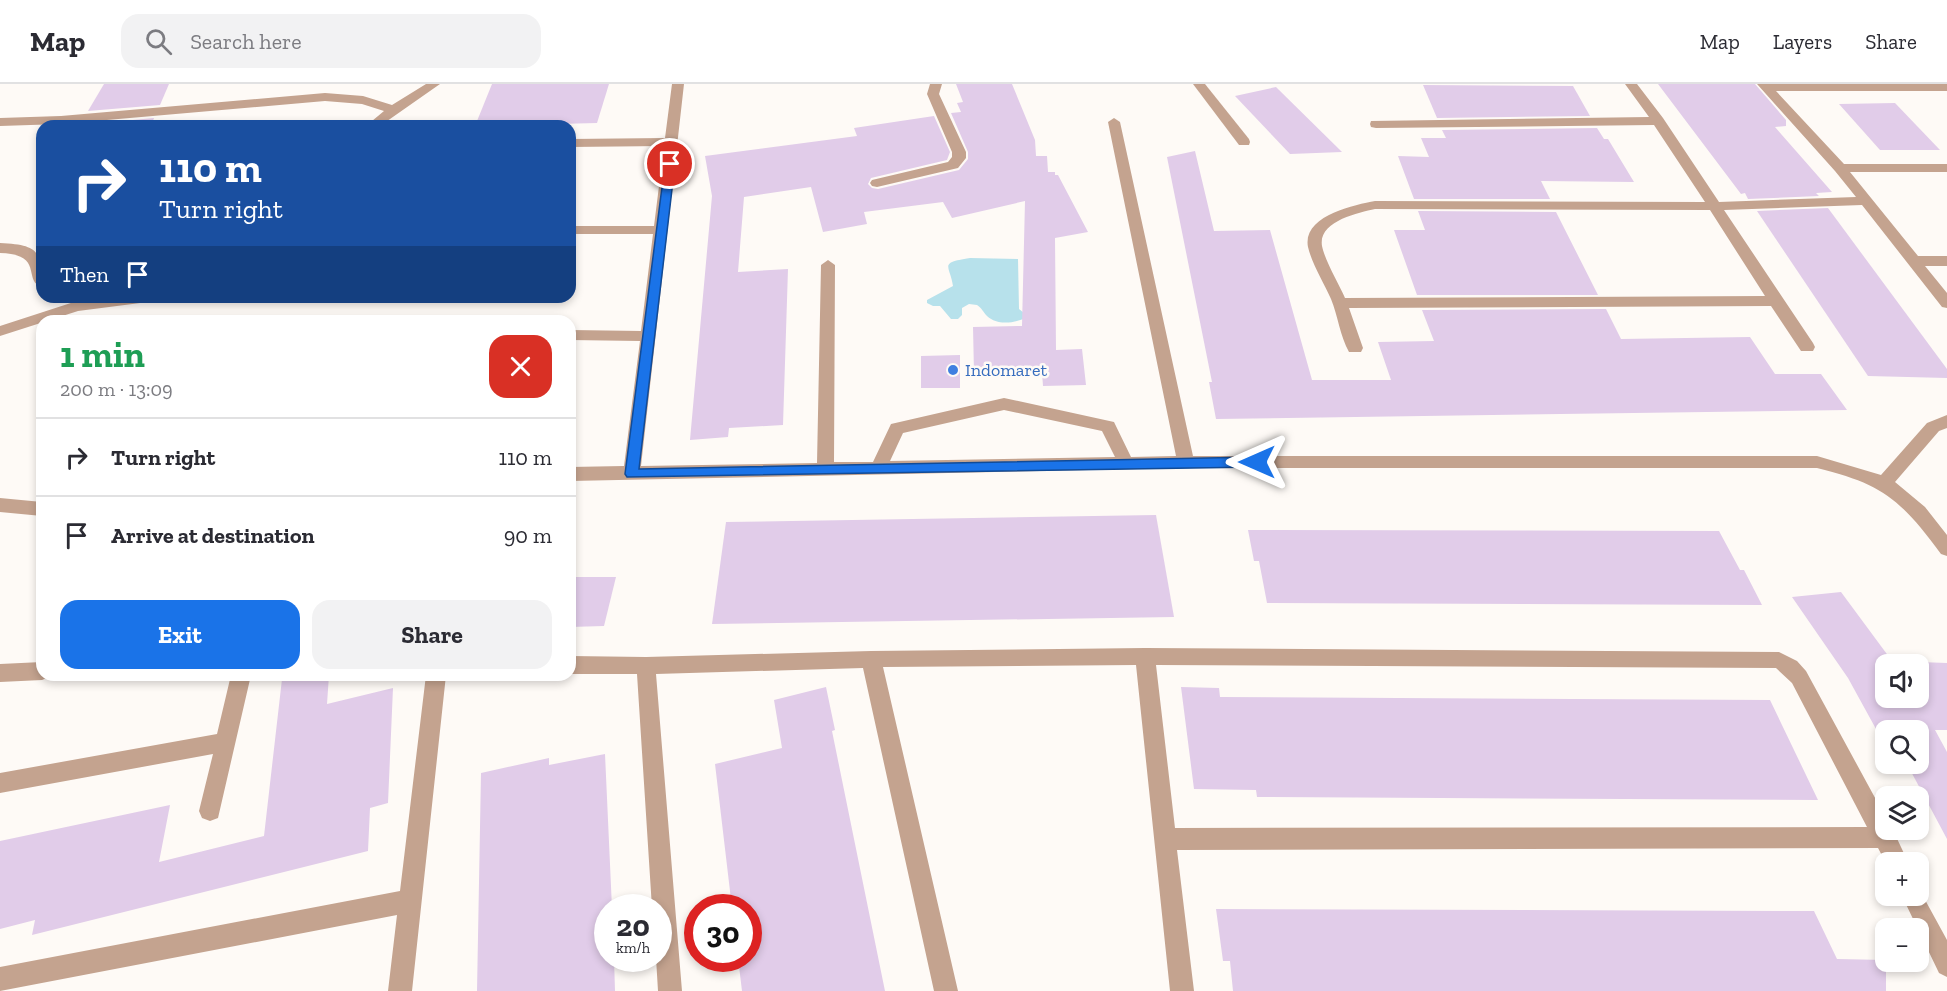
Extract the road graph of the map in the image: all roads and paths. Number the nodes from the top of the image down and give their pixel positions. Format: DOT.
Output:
graph roads {
  1 [pos="434,84"];
  2 [pos="678,84"];
  3 [pos="936,84"];
  4 [pos="1199,84"];
  5 [pos="1631,84"];
  6 [pos="1765,86"];
  7 [pos="1947,87"];
  8 [pos="393,110"];
  9 [pos="49,120"];
  10 [pos="380,120"];
  11 [pos="36,121"];
  12 [pos="1659,121"];
  13 [pos="0,122"];
  14 [pos="1114,122"];
  15 [pos="1376,124"];
  16 [pos="672,142"];
  17 [pos="1244,142"];
  18 [pos="576,143"];
  19 [pos="1840,168"];
  20 [pos="1947,168"];
  21 [pos="877,183"];
  22 [pos="1865,201"];
  23 [pos="1713,206"];
  24 [pos="576,230"];
  25 [pos="662,230"];
  26 [pos="0,248"];
  27 [pos="1915,261"];
  28 [pos="1947,261"];
  29 [pos="36,262"];
  30 [pos="828,265"];
  31 [pos="1774,301"];
  32 [pos="66,303"];
  33 [pos="1340,303"];
  34 [pos="1947,303"];
  35 [pos="38,315"];
  36 [pos="36,316"];
  37 [pos="0,331"];
  38 [pos="576,335"];
  39 [pos="648,336"];
  40 [pos="1807,347"];
  41 [pos="1355,348"];
  42 [pos="1947,421"];
  43 [pos="1186,462"];
  44 [pos="1126,463"];
  45 [pos="878,468"];
  46 [pos="825,469"];
  47 [pos="576,474"];
  48 [pos="632,474"];
  49 [pos="1885,482"];
  50 [pos="0,505"];
  51 [pos="36,509"];
  52 [pos="1947,549"];
  53 [pos="1146,656"];
  54 [pos="871,659"];
  55 [pos="576,665"];
  56 [pos="646,666"];
  57 [pos="36,671"];
  58 [pos="0,673"];
  59 [pos="240,681"];
  60 [pos="435,681"];
  61 [pos="226,742"];
  62 [pos="0,783"];
  63 [pos="210,811"];
  64 [pos="1875,819"];
  65 [pos="1875,837"];
  66 [pos="1165,839"];
  67 [pos="409,901"];
  68 [pos="1918,906"];
  69 [pos="1947,965"];
  70 [pos="0,979"];
  71 [pos="400,991"];
  72 [pos="670,991"];
  73 [pos="946,991"];
  74 [pos="1182,991"];
  1 -- 8 [label="street"];
  2 -- 16 [label="street"];
  3 -- 21 [label="street"];
  4 -- 17 [label="street"];
  5 -- 12 [label="street"];
  6 -- 7 [label="street"];
  6 -- 19 [label="street"];
  8 -- 9 [label="street"];
  8 -- 10 [label="street"];
  11 -- 13 [label="street"];
  12 -- 15 [label="street"];
  12 -- 23 [label="street"];
  14 -- 43 [label="street"];
  16 -- 18 [label="street"];
  16 -- 25 [label="street"];
  19 -- 20 [label="street"];
  19 -- 22 [label="street"];
  22 -- 23 [label="street"];
  22 -- 27 [label="street"];
  23 -- 31 [label="street"];
  23 -- 33 [label="street"];
  24 -- 25 [label="street"];
  25 -- 39 [label="street"];
  26 -- 29 [label="street"];
  27 -- 28 [label="street"];
  27 -- 34 [label="street"];
  30 -- 46 [label="street"];
  31 -- 33 [label="street"];
  31 -- 40 [label="street"];
  32 -- 35 [label="street"];
  33 -- 41 [label="street"];
  36 -- 37 [label="street"];
  38 -- 39 [label="street"];
  39 -- 48 [label="street"];
  42 -- 49 [label="street"];
  43 -- 44 [label="street"];
  43 -- 49 [label="street"];
  44 -- 45 [label="street"];
  44 -- 45 [label="street"];
  45 -- 46 [label="street"];
  46 -- 48 [label="street"];
  47 -- 48 [label="street"];
  49 -- 52 [label="street"];
  50 -- 51 [label="street"];
  53 -- 54 [label="street"];
  53 -- 64 [label="street"];
  53 -- 66 [label="street"];
  54 -- 56 [label="street"];
  54 -- 73 [label="street"];
  55 -- 56 [label="street"];
  56 -- 72 [label="street"];
  57 -- 58 [label="street"];
  59 -- 61 [label="street"];
  60 -- 67 [label="street"];
  61 -- 62 [label="street"];
  61 -- 63 [label="street"];
  65 -- 66 [label="street"];
  66 -- 74 [label="street"];
  67 -- 70 [label="street"];
  67 -- 71 [label="street"];
  68 -- 69 [label="street"];
}
